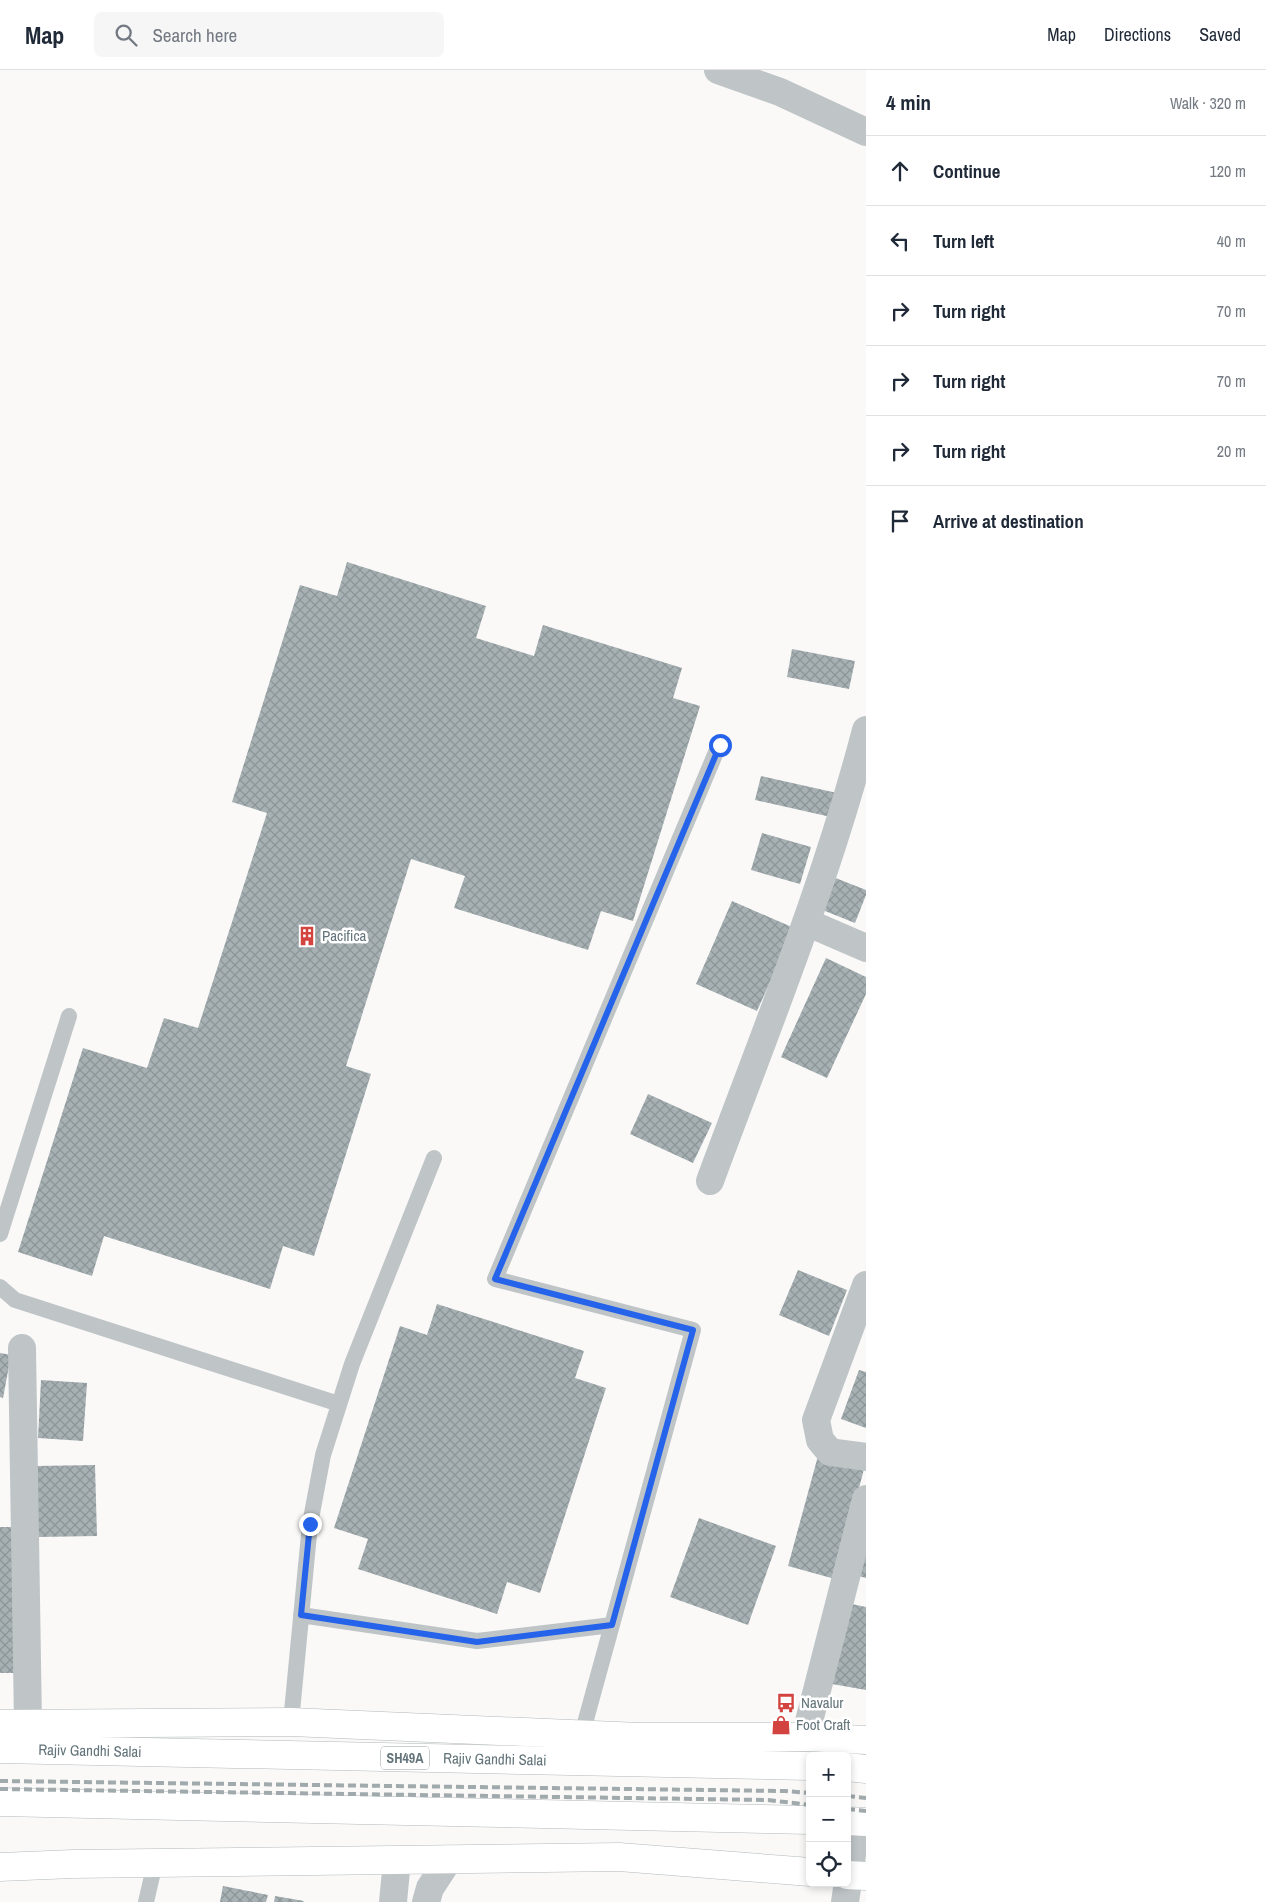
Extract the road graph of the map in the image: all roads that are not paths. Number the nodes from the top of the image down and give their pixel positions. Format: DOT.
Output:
graph roads {
  1 [pos="718,70"];
  2 [pos="866,132"];
  3 [pos="866,730"];
  4 [pos="720,745"];
  5 [pos="806,922"];
  6 [pos="866,948"];
  7 [pos="69,1016"];
  8 [pos="434,1158"];
  9 [pos="710,1182"];
  10 [pos="0,1234"];
  11 [pos="866,1285"];
  12 [pos="0,1286"];
  13 [pos="22,1348"];
  14 [pos="339,1404"];
  15 [pos="866,1457"];
  16 [pos="866,1500"];
  17 [pos="301,1615"];
  18 [pos="612,1625"];
  19 [pos="291,1722"];
  20 [pos="0,1724"];
  21 [pos="28,1724"];
  22 [pos="582,1734"];
  23 [pos="805,1737"];
  24 [pos="866,1740"];
  25 [pos="0,1749"];
  26 [pos="806,1766"];
  27 [pos="851,1767"];
  28 [pos="866,1769"];
  29 [pos="0,1802"];
  30 [pos="806,1820"];
  31 [pos="857,1821"];
  32 [pos="449,1859"];
  33 [pos="396,1860"];
  34 [pos="155,1863"];
  35 [pos="0,1867"];
  36 [pos="806,1872"];
  37 [pos="854,1875"];
  38 [pos="146,1902"];
  39 [pos="393,1902"];
  40 [pos="426,1902"];
  41 [pos="845,1902"];
  1 -- 2 [label="street"];
  3 -- 5 [label="street"];
  4 -- 18 [label="lane"];
  5 -- 6 [label="street"];
  5 -- 9 [label="street"];
  7 -- 10 [label="lane"];
  8 -- 14 [label="lane"];
  11 -- 15 [label="street"];
  12 -- 14 [label="lane"];
  13 -- 21 [label="street"];
  14 -- 17 [label="lane"];
  16 -- 23 [label="street"];
  17 -- 18 [label="lane"];
  17 -- 19 [label="lane"];
  18 -- 22 [label="lane"];
  19 -- 21 [label="street"];
  19 -- 22 [label="street"];
  20 -- 21 [label="street"];
  22 -- 23 [label="street"];
  23 -- 24 [label="street"];
  25 -- 26 [label="street, Rajiv Gandhi Salai / SH49A"];
  27 -- 28 [label="street"];
  29 -- 30 [label="street"];
  31 -- 37 [label="street"];
  32 -- 33 [label="street"];
  32 -- 36 [label="street"];
  32 -- 40 [label="street"];
  33 -- 34 [label="street"];
  33 -- 39 [label="street"];
  34 -- 35 [label="street"];
  34 -- 38 [label="lane"];
  37 -- 41 [label="street"];
}
